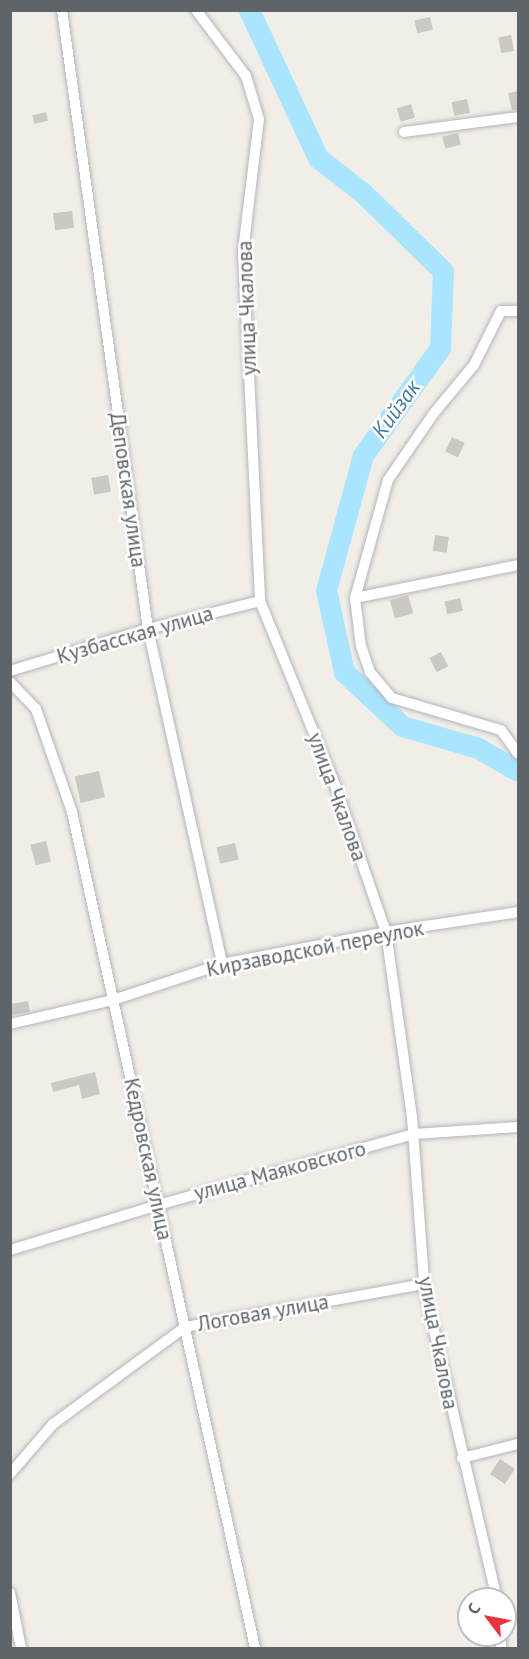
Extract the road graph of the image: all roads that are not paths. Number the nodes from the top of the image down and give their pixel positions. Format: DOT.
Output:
graph roads {
  1 [pos="62,10"];
  2 [pos="196,10"];
  3 [pos="519,117"];
  4 [pos="404,132"];
  5 [pos="519,311"];
  6 [pos="519,565"];
  7 [pos="356,598"];
  8 [pos="260,601"];
  9 [pos="148,629"];
  10 [pos="10,671"];
  11 [pos="10,682"];
  12 [pos="519,753"];
  13 [pos="519,912"];
  14 [pos="386,933"];
  15 [pos="222,964"];
  16 [pos="113,1000"];
  17 [pos="10,1024"];
  18 [pos="519,1128"];
  19 [pos="414,1134"];
  20 [pos="158,1205"];
  21 [pos="10,1250"];
  22 [pos="424,1284"];
  23 [pos="184,1328"];
  24 [pos="519,1444"];
  25 [pos="462,1458"];
  26 [pos="10,1474"];
  27 [pos="494,1587"];
  28 [pos="10,1593"];
  29 [pos="21,1648"];
  30 [pos="255,1648"];
  1 -- 9 [label="street, Деповская улица"];
  2 -- 8 [label="street, улица Чкалова"];
  3 -- 4 [label="street"];
  5 -- 7 [label="street"];
  6 -- 7 [label="street"];
  7 -- 12 [label="street"];
  8 -- 9 [label="street, Кузбасская улица"];
  8 -- 14 [label="street, улица Чкалова"];
  9 -- 10 [label="street, Кузбасская улица"];
  9 -- 15 [label="street, Деповская улица"];
  11 -- 16 [label="street, Кедровская улица"];
  13 -- 14 [label="street, Кирзаводской переулок"];
  14 -- 15 [label="street, Кирзаводской переулок"];
  14 -- 19 [label="street, улица Чкалова"];
  15 -- 16 [label="street, Кирзаводской переулок"];
  16 -- 17 [label="street, Кирзаводской переулок"];
  16 -- 20 [label="street, Кедровская улица"];
  18 -- 19 [label="street, улица Маяковского"];
  19 -- 20 [label="street, улица Маяковского"];
  19 -- 22 [label="street, улица Чкалова"];
  20 -- 21 [label="street, улица Маяковского"];
  20 -- 23 [label="street, Кедровская улица"];
  22 -- 23 [label="street, Логовая улица"];
  22 -- 25 [label="street, улица Чкалова"];
  23 -- 26 [label="street, Логовая улица"];
  23 -- 30 [label="street, Кедровская улица"];
  24 -- 25 [label="street"];
  25 -- 27 [label="street, улица Чкалова"];
  28 -- 29 [label="street"];
}
